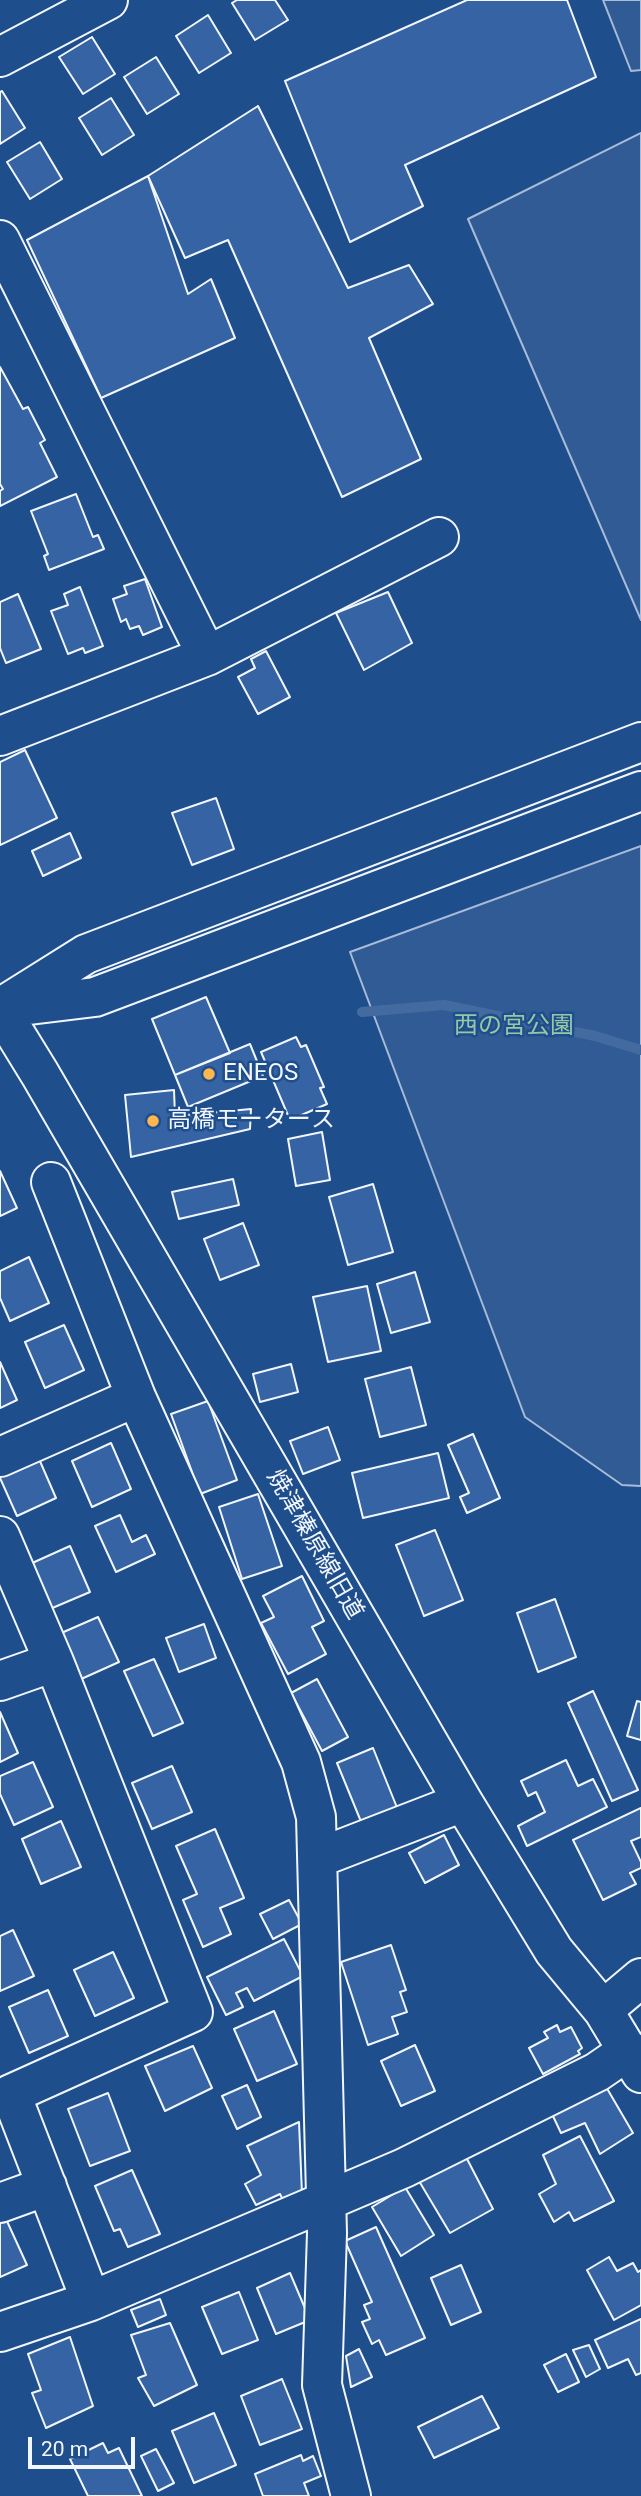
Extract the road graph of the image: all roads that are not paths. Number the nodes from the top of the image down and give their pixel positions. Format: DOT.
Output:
graph roads {
  1 [pos="108,0"];
  2 [pos="0,57"];
  3 [pos="0,240"];
  4 [pos="439,537"];
  5 [pos="207,656"];
  6 [pos="0,736"];
  7 [pos="641,742"];
  8 [pos="641,791"];
  9 [pos="0,1008"];
  10 [pos="51,1182"];
  11 [pos="136,1396"];
  12 [pos="0,1457"];
  13 [pos="0,1536"];
  14 [pos="54,1662"];
  15 [pos="0,1681"];
  16 [pos="463,1802"];
  17 [pos="318,1858"];
  18 [pos="641,1978"];
  19 [pos="603,2010"];
  20 [pos="635,2061"];
  21 [pos="6,2081"];
  22 [pos="47,2186"];
  23 [pos="326,2202"];
  24 [pos="0,2203"];
  25 [pos="91,2301"];
  26 [pos="0,2332"];
  27 [pos="351,2496"];
  1 -- 2 [label="street"];
  3 -- 5 [label="street"];
  4 -- 5 [label="street"];
  5 -- 6 [label="street"];
  7 -- 9 [label="street"];
  8 -- 9 [label="street"];
  9 -- 16 [label="street, 焼津榛原線旧道"];
  10 -- 11 [label="street"];
  11 -- 12 [label="street"];
  11 -- 17 [label="street"];
  13 -- 14 [label="street"];
  14 -- 15 [label="street"];
  14 -- 21 [label="street"];
  16 -- 17 [label="street"];
  16 -- 19 [label="street, 焼津榛原線旧道"];
  17 -- 23 [label="street"];
  18 -- 19 [label="street"];
  19 -- 20 [label="street, 焼津榛原線旧道"];
  20 -- 23 [label="street"];
  21 -- 22 [label="street"];
  22 -- 24 [label="street"];
  22 -- 25 [label="street"];
  23 -- 25 [label="street"];
  23 -- 27 [label="street"];
  25 -- 26 [label="street"];
}
